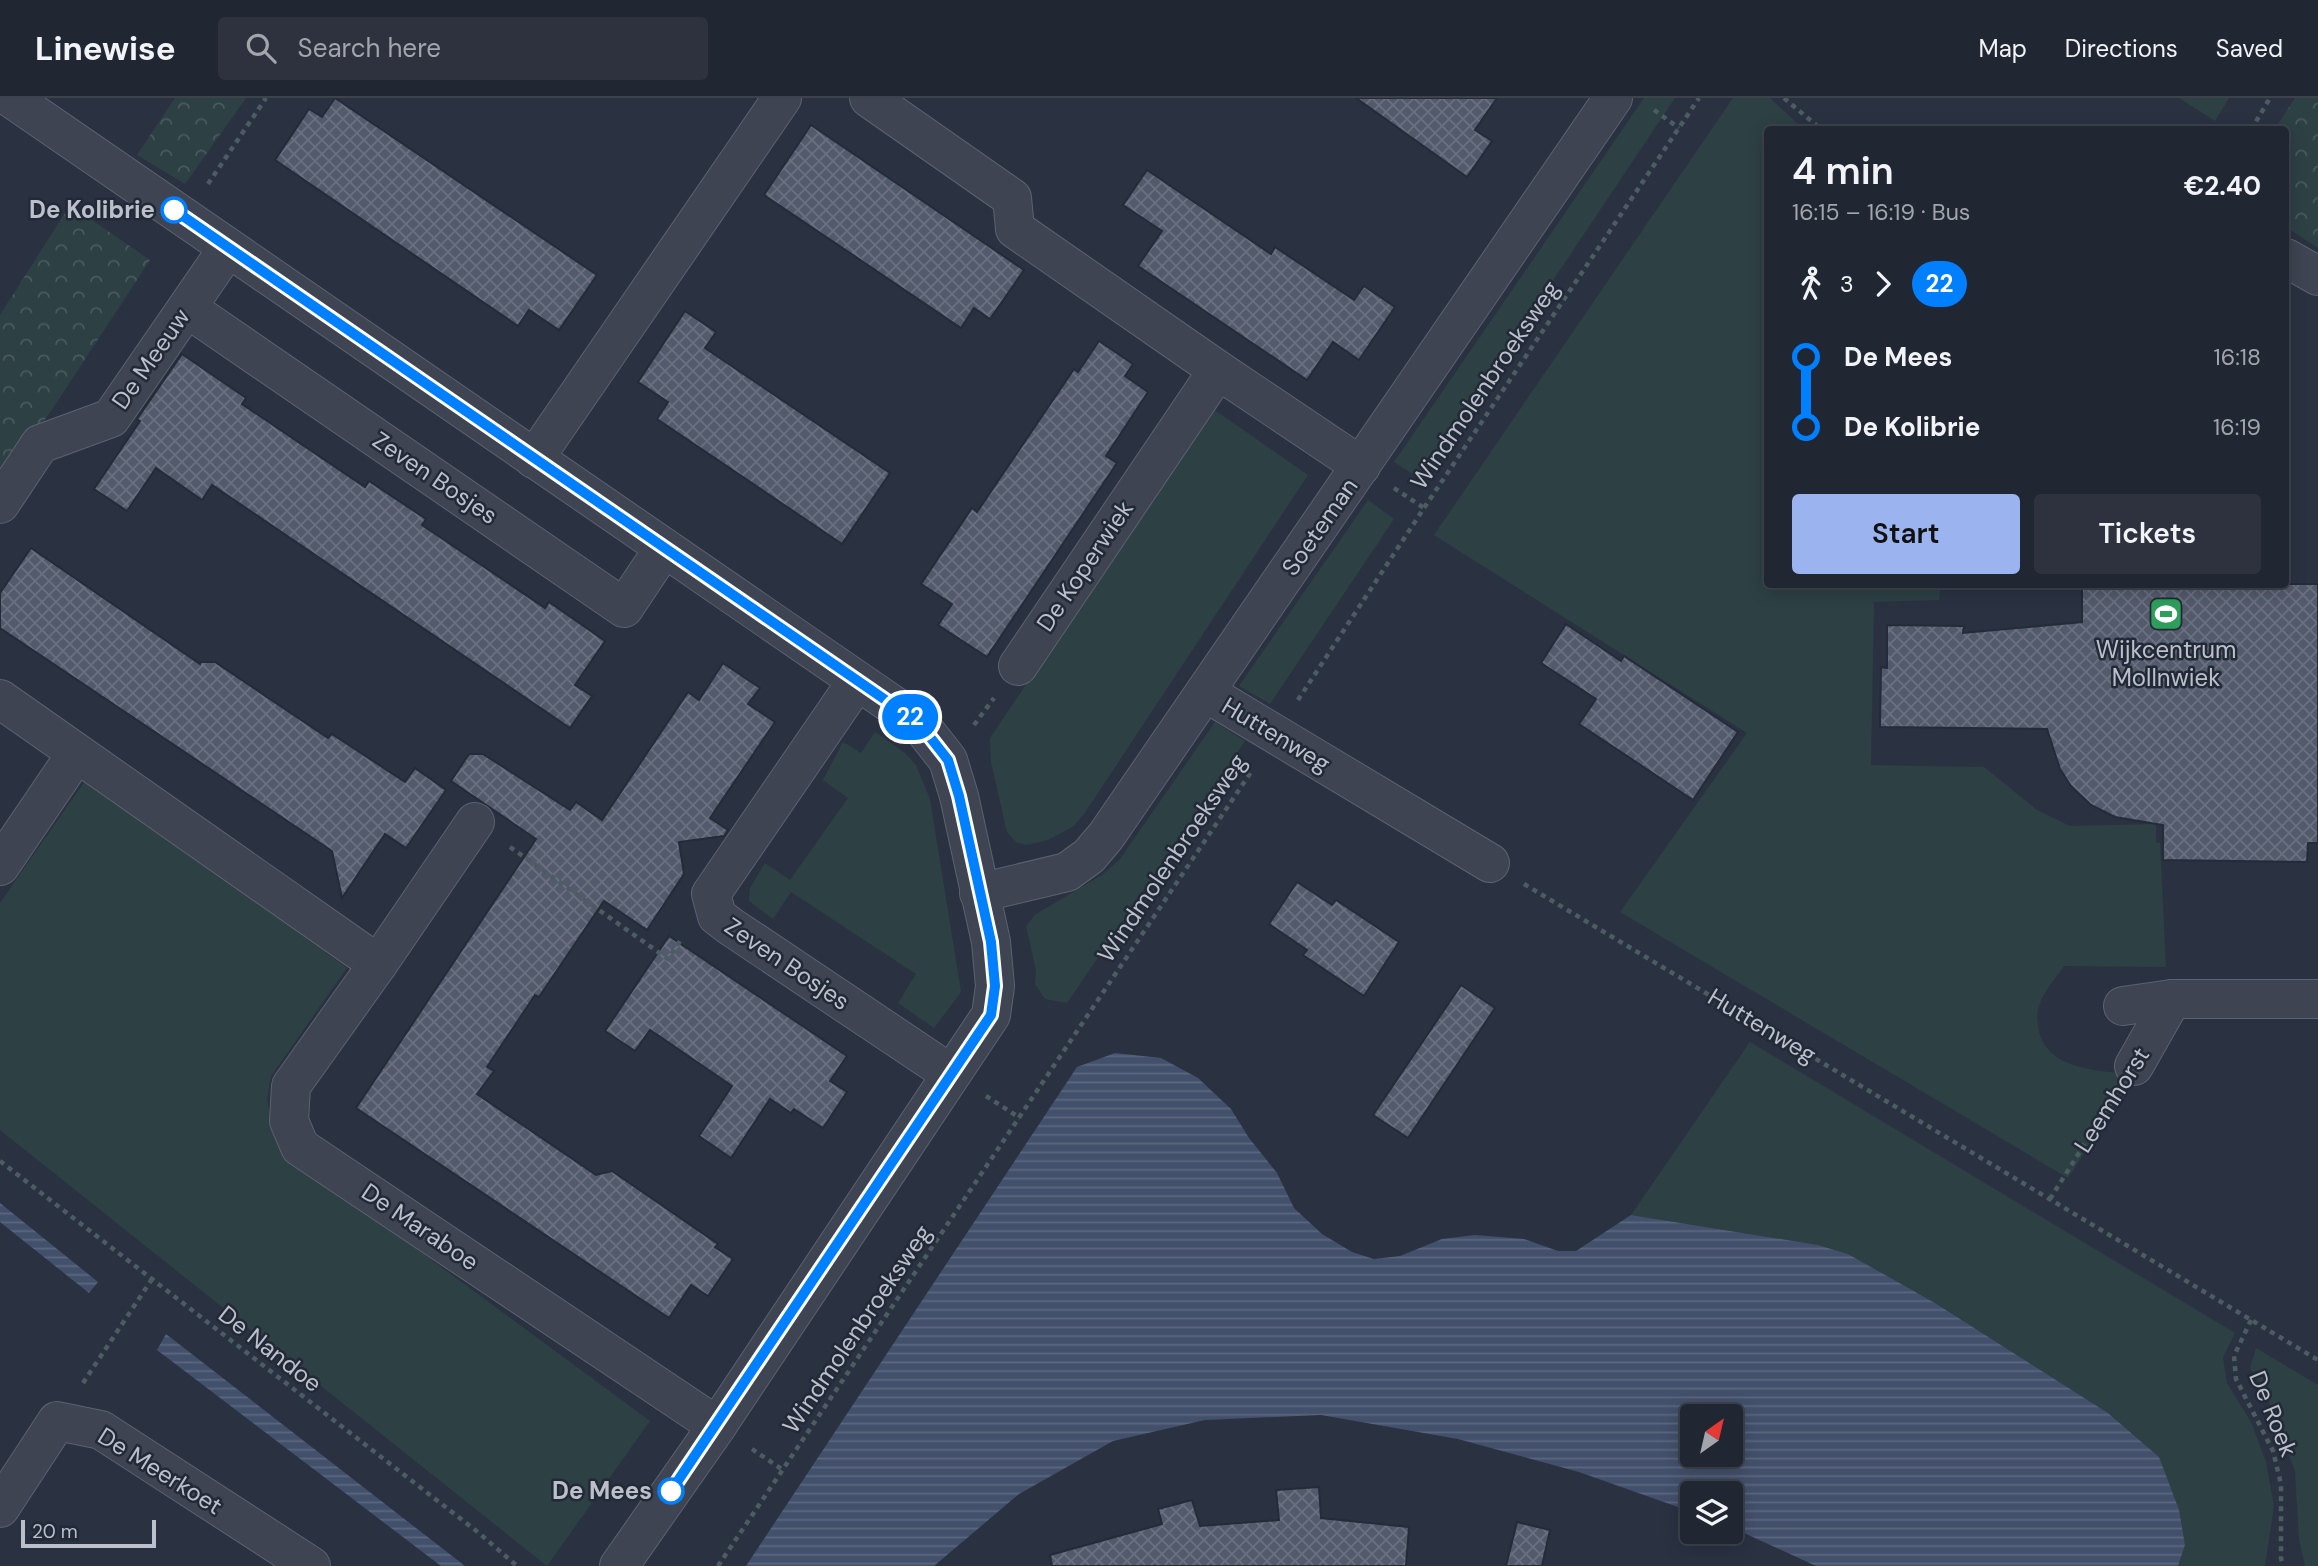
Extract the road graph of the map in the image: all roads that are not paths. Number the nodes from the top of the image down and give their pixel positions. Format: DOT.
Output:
graph roads {
  1 [pos="11,98"];
  2 [pos="782,98"];
  3 [pos="869,98"];
  4 [pos="1630,102"];
  5 [pos="228,248"];
  6 [pos="2289,260"];
  7 [pos="2318,276"];
  8 [pos="187,308"];
  9 [pos="1218,370"];
  10 [pos="534,459"];
  11 [pos="1361,466"];
  12 [pos="0,504"];
  13 [pos="664,548"];
  14 [pos="1017,666"];
  15 [pos="857,681"];
  16 [pos="1205,692"];
  17 [pos="0,699"];
  18 [pos="76,754"];
  19 [pos="475,822"];
  20 [pos="1490,863"];
  21 [pos="0,866"];
  22 [pos="979,893"];
  23 [pos="378,964"];
  24 [pos="2172,999"];
  25 [pos="2318,999"];
  26 [pos="2123,1006"];
  27 [pos="2134,1066"];
  28 [pos="951,1074"];
  29 [pos="717,1426"];
  30 [pos="0,1508"];
  31 [pos="311,1566"];
  32 [pos="619,1566"];
  1 -- 5 [label="street"];
  2 -- 10 [label="street"];
  3 -- 9 [label="street"];
  4 -- 11 [label="street, Soeteman"];
  5 -- 8 [label="street, De Meeuw"];
  5 -- 10 [label="street"];
  6 -- 7 [label="street"];
  8 -- 12 [label="street, De Meeuw"];
  8 -- 13 [label="street, Zeven Bosjes"];
  9 -- 11 [label="street"];
  9 -- 14 [label="street, De Koperwiek"];
  10 -- 13 [label="street"];
  11 -- 16 [label="street, Soeteman"];
  13 -- 15 [label="street"];
  15 -- 22 [label="street"];
  15 -- 28 [label="street, Zeven Bosjes"];
  16 -- 20 [label="street, Huttenweg"];
  16 -- 22 [label="street, Soeteman"];
  17 -- 18 [label="street"];
  18 -- 21 [label="street"];
  18 -- 23 [label="street"];
  19 -- 23 [label="street, De Maraboe"];
  22 -- 28 [label="street"];
  23 -- 29 [label="street, De Maraboe"];
  24 -- 25 [label="street"];
  24 -- 26 [label="street"];
  24 -- 27 [label="street, Leemhorst"];
  28 -- 29 [label="street"];
  29 -- 32 [label="street"];
  30 -- 31 [label="street, De Meerkoet"];
}
